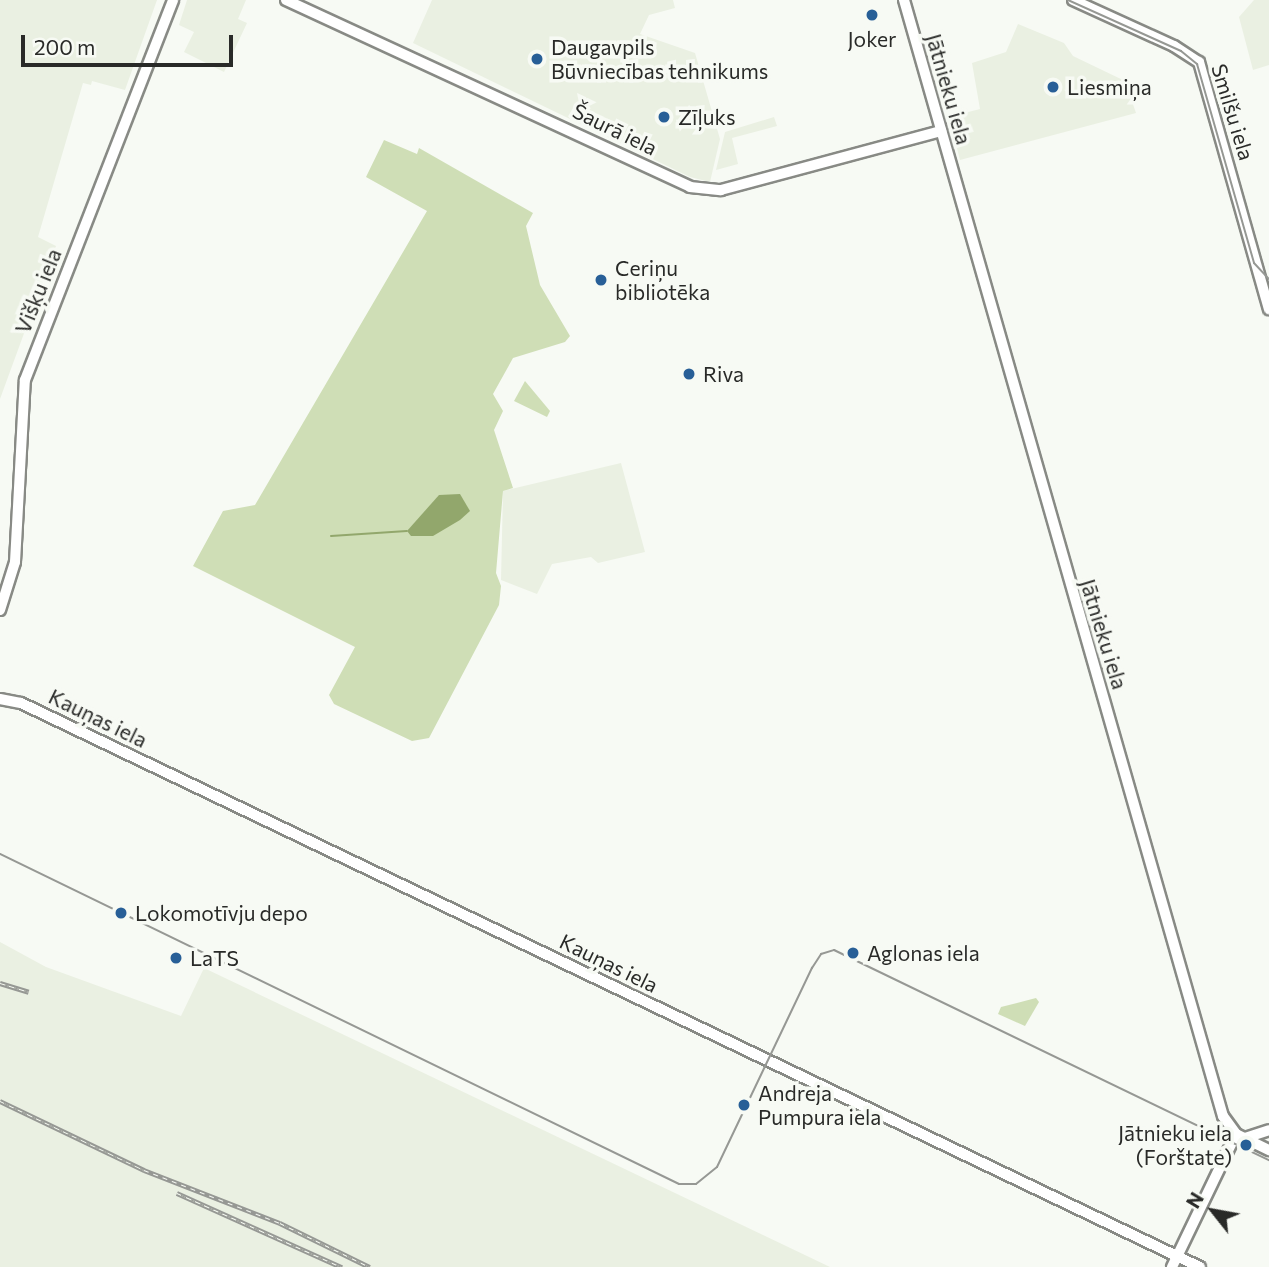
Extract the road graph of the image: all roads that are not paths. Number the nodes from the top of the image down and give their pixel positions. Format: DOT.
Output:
graph roads {
  1 [pos="173,0"];
  2 [pos="286,0"];
  3 [pos="904,0"];
  4 [pos="1073,0"];
  5 [pos="941,131"];
  6 [pos="1265,279"];
  7 [pos="1269,309"];
  8 [pos="0,610"];
  9 [pos="0,699"];
  10 [pos="1269,1130"];
  11 [pos="1241,1136"];
  12 [pos="1269,1150"];
  13 [pos="1177,1256"];
  14 [pos="1172,1267"];
  15 [pos="1200,1267"];
  1 -- 8 [label="street, Višķu iela"];
  2 -- 5 [label="street, Šaurā iela"];
  3 -- 5 [label="street, Jātnieku iela"];
  4 -- 6 [label="street, Smilšu iela"];
  5 -- 11 [label="street, Jātnieku iela"];
  6 -- 7 [label="street, Smilšu iela"];
  9 -- 13 [label="street, Kauņas iela"];
  10 -- 11 [label="street"];
  11 -- 12 [label="street"];
  11 -- 13 [label="street"];
  13 -- 14 [label="street"];
  13 -- 15 [label="street, Kauņas iela"];
}
